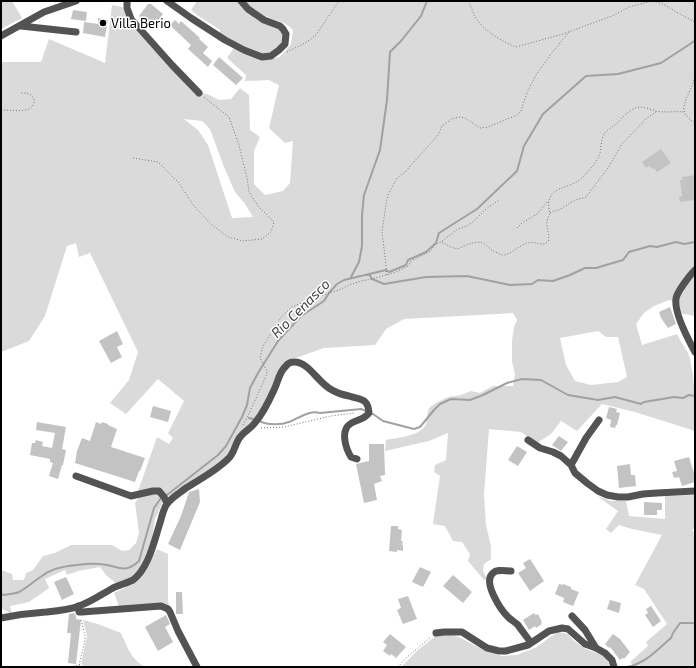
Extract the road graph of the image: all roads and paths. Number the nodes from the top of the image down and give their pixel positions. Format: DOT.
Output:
graph roads {
  1 [pos="76,1"];
  2 [pos="127,1"];
  3 [pos="167,1"];
  4 [pos="241,1"];
  5 [pos="338,1"];
  6 [pos="468,1"];
  7 [pos="652,1"];
  8 [pos="695,22"];
  9 [pos="21,26"];
  10 [pos="570,31"];
  11 [pos="76,32"];
  12 [pos="1,36"];
  13 [pos="283,54"];
  14 [pos="695,74"];
  15 [pos="20,93"];
  16 [pos="199,93"];
  17 [pos="1,110"];
  18 [pos="657,111"];
  19 [pos="684,112"];
  20 [pos="695,123"];
  21 [pos="133,158"];
  22 [pos="499,200"];
  23 [pos="548,201"];
  24 [pos="550,214"];
  25 [pos="517,228"];
  26 [pos="441,242"];
  27 [pos="695,270"];
  28 [pos="387,275"];
  29 [pos="695,352"];
  30 [pos="367,416"];
  31 [pos="599,420"];
  32 [pos="251,428"];
  33 [pos="238,440"];
  34 [pos="528,440"];
  35 [pos="357,459"];
  36 [pos="571,465"];
  37 [pos="76,476"];
  38 [pos="695,492"];
  39 [pos="167,504"];
  40 [pos="511,571"];
  41 [pos="79,609"];
  42 [pos="572,616"];
  43 [pos="1,618"];
  44 [pos="436,633"];
  45 [pos="531,643"];
  46 [pos="596,648"];
  47 [pos="79,665"];
  48 [pos="70,667"];
  49 [pos="84,667"];
  50 [pos="197,667"];
  51 [pos="398,667"];
  52 [pos="614,667"];
  1 -- 9 [label="street"];
  2 -- 16 [label="street"];
  3 -- 4 [label="street"];
  5 -- 13 [label="path"];
  6 -- 10 [label="path"];
  7 -- 8 [label="path"];
  7 -- 10 [label="path"];
  9 -- 11 [label="street"];
  9 -- 12 [label="street"];
  10 -- 28 [label="path"];
  14 -- 19 [label="path"];
  15 -- 17 [label="path"];
  16 -- 21 [label="path"];
  18 -- 19 [label="path"];
  18 -- 23 [label="path"];
  18 -- 24 [label="path"];
  19 -- 20 [label="path"];
  22 -- 26 [label="path"];
  23 -- 24 [label="path"];
  23 -- 25 [label="path"];
  24 -- 26 [label="path"];
  26 -- 28 [label="path"];
  27 -- 29 [label="street"];
  28 -- 33 [label="path"];
  30 -- 32 [label="path"];
  30 -- 32 [label="street"];
  30 -- 35 [label="street"];
  31 -- 36 [label="street"];
  32 -- 33 [label="street"];
  33 -- 39 [label="street"];
  34 -- 36 [label="street"];
  36 -- 38 [label="street"];
  37 -- 39 [label="street"];
  39 -- 41 [label="street"];
  40 -- 45 [label="street"];
  41 -- 43 [label="street"];
  41 -- 47 [label="path"];
  41 -- 50 [label="street"];
  42 -- 46 [label="street"];
  44 -- 45 [label="street"];
  44 -- 51 [label="path"];
  45 -- 46 [label="street"];
  46 -- 52 [label="street"];
  47 -- 48 [label="path"];
  47 -- 49 [label="path"];
}
